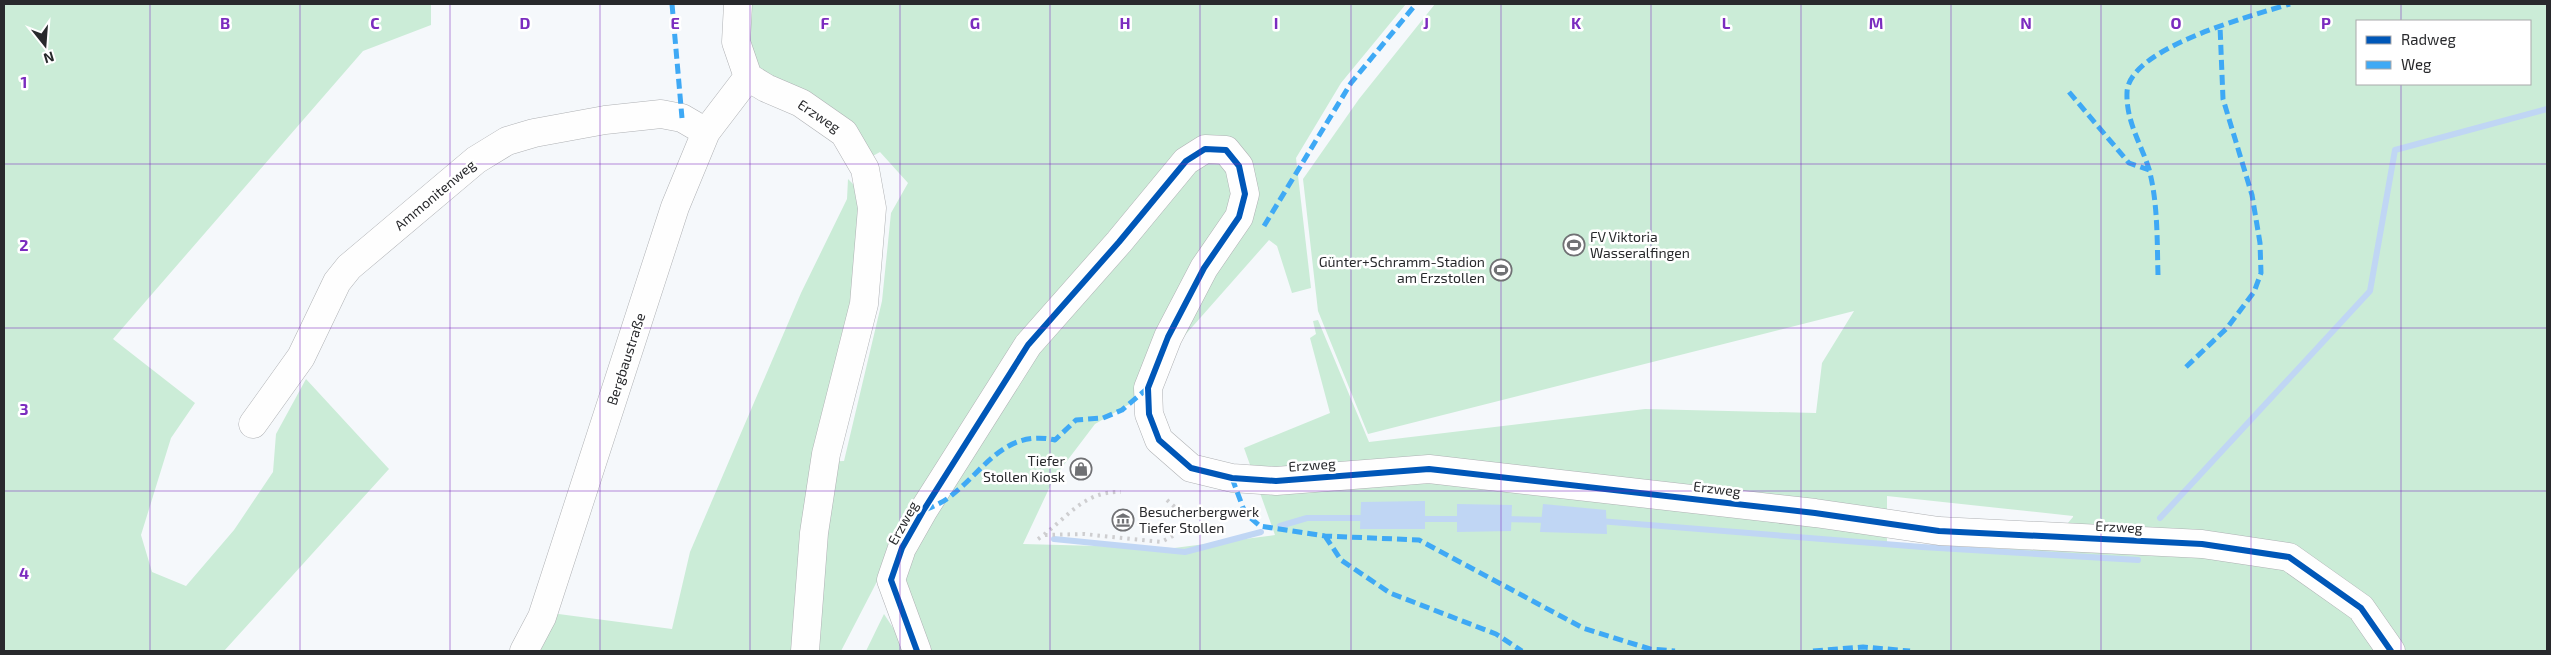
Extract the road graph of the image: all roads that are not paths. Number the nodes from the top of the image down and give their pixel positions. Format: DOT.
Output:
graph roads {
  1 [pos="738,4"];
  2 [pos="748,76"];
  3 [pos="706,132"];
  4 [pos="253,424"];
  5 [pos="524,651"];
  6 [pos="805,651"];
  7 [pos="917,651"];
  8 [pos="2391,651"];
  1 -- 2 [label="street"];
  2 -- 3 [label="street, Bergbaustraße"];
  2 -- 6 [label="street, Erzweg"];
  3 -- 4 [label="street, Ammonitenweg"];
  3 -- 5 [label="street, Bergbaustraße"];
  7 -- 8 [label="street, Erzweg"];
}
